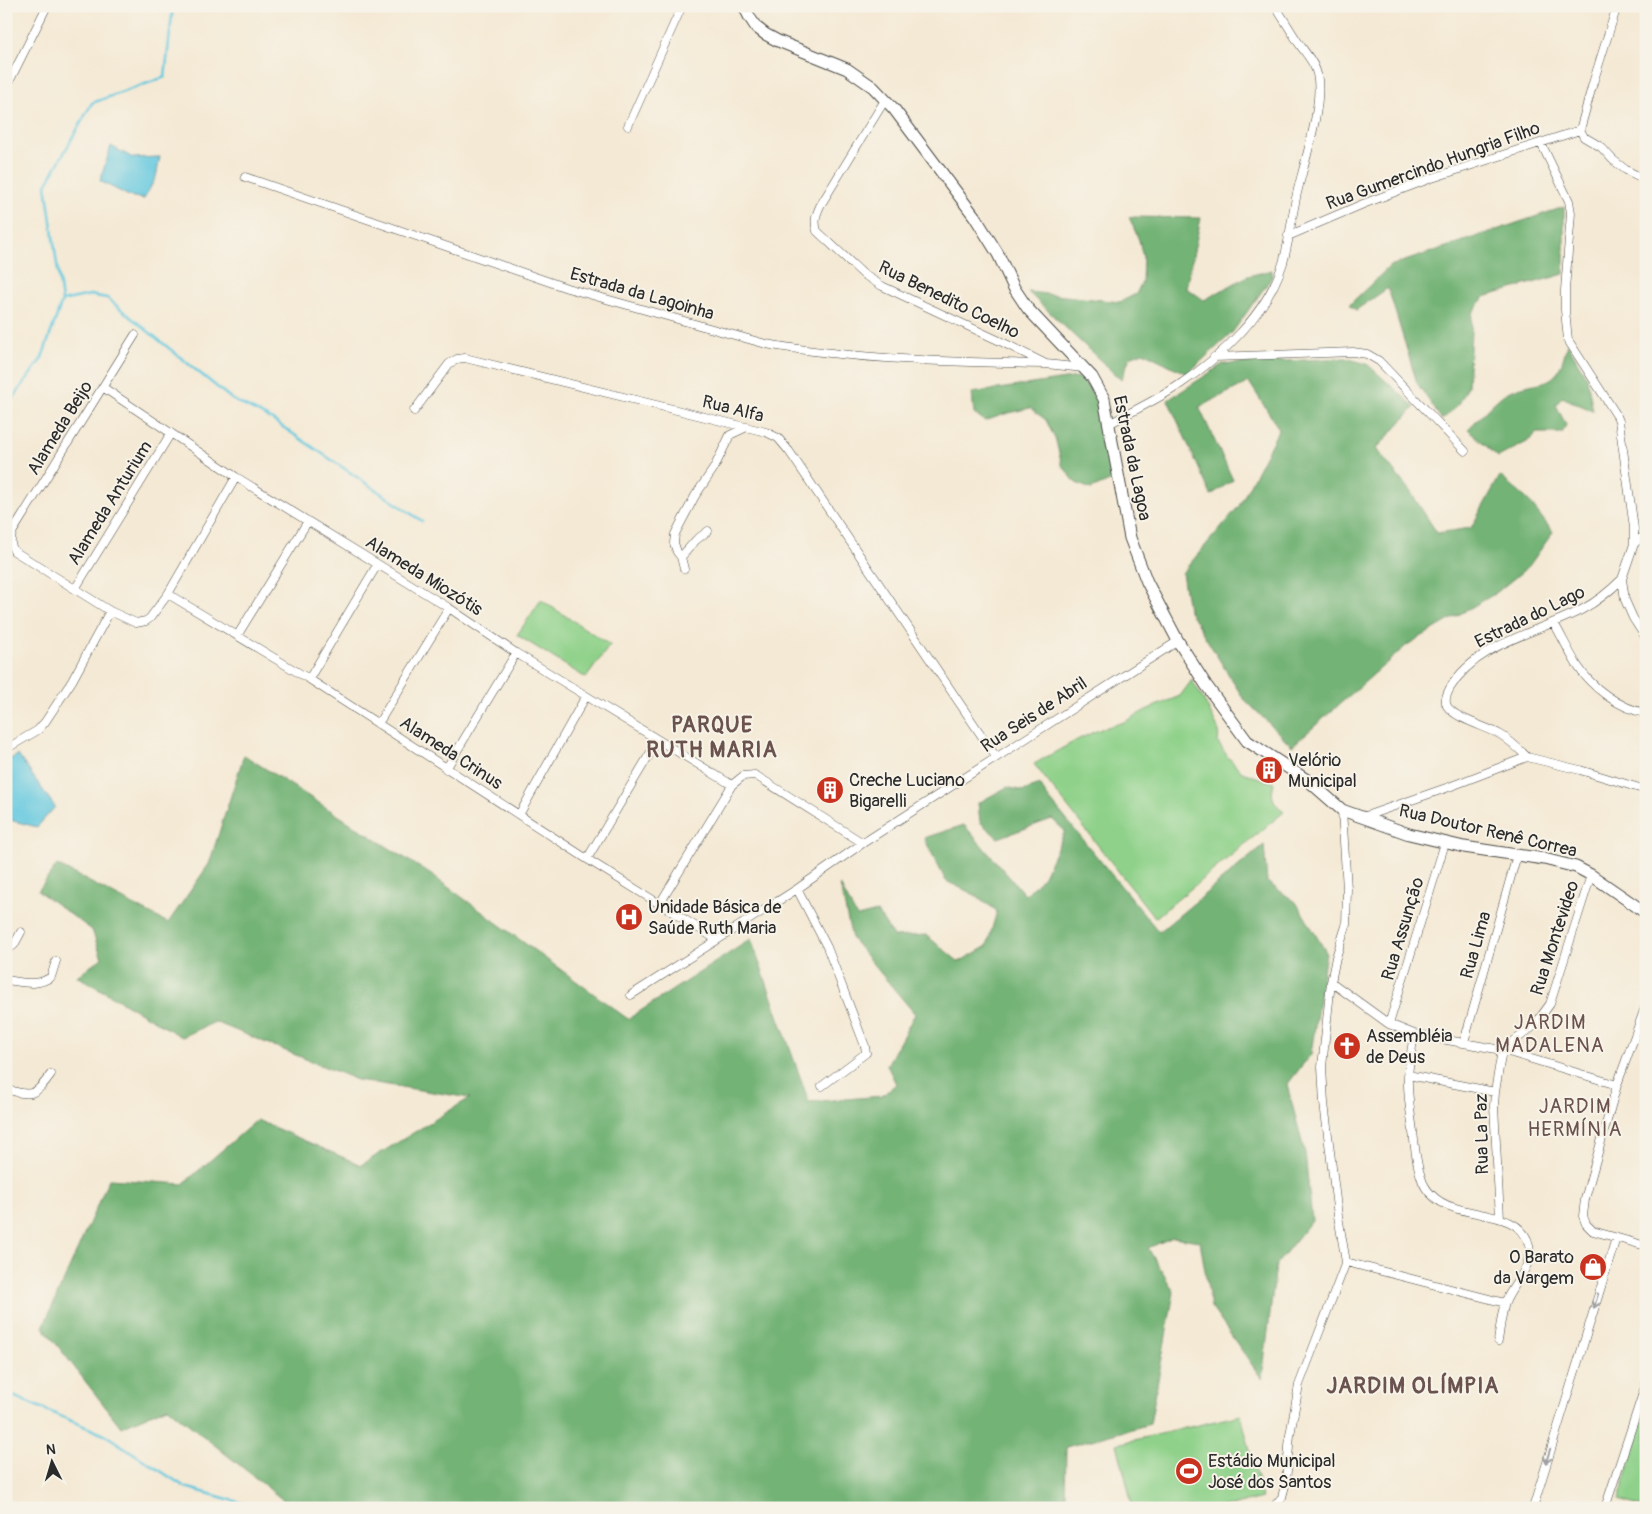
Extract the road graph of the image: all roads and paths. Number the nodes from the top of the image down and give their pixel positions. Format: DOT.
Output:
graph roads {
  1 [pos="47,6"];
  2 [pos="682,6"];
  3 [pos="744,6"];
  4 [pos="1275,6"];
  5 [pos="1617,6"];
  6 [pos="6,88"];
  7 [pos="885,100"];
  8 [pos="628,126"];
  9 [pos="1580,130"];
  10 [pos="1541,143"];
  11 [pos="245,177"];
  12 [pos="1646,180"];
  13 [pos="1288,236"];
  14 [pos="135,335"];
  15 [pos="1214,357"];
  16 [pos="1046,364"];
  17 [pos="1084,368"];
  18 [pos="104,388"];
  19 [pos="414,411"];
  20 [pos="1109,424"];
  21 [pos="747,427"];
  22 [pos="171,433"];
  23 [pos="1465,451"];
  24 [pos="236,476"];
  25 [pos="308,521"];
  26 [pos="708,532"];
  27 [pos="1646,534"];
  28 [pos="1634,544"];
  29 [pos="681,557"];
  30 [pos="377,565"];
  31 [pos="684,570"];
  32 [pos="1622,579"];
  33 [pos="75,589"];
  34 [pos="168,594"];
  35 [pos="449,608"];
  36 [pos="110,611"];
  37 [pos="1554,624"];
  38 [pos="237,636"];
  39 [pos="1646,638"];
  40 [pos="1178,641"];
  41 [pos="516,653"];
  42 [pos="309,679"];
  43 [pos="586,696"];
  44 [pos="1646,713"];
  45 [pos="378,724"];
  46 [pos="658,740"];
  47 [pos="6,749"];
  48 [pos="996,757"];
  49 [pos="1527,757"];
  50 [pos="446,768"];
  51 [pos="732,785"];
  52 [pos="1646,790"];
  53 [pos="1342,810"];
  54 [pos="519,815"];
  55 [pos="1361,818"];
  56 [pos="863,843"];
  57 [pos="1445,843"];
  58 [pos="1518,855"];
  59 [pos="587,859"];
  60 [pos="1591,874"];
  61 [pos="797,889"];
  62 [pos="659,905"];
  63 [pos="1646,913"];
  64 [pos="20,932"];
  65 [pos="716,939"];
  66 [pos="6,951"];
  67 [pos="56,961"];
  68 [pos="6,980"];
  69 [pos="1330,982"];
  70 [pos="631,994"];
  71 [pos="1646,1005"];
  72 [pos="1389,1024"];
  73 [pos="1414,1034"];
  74 [pos="1464,1042"];
  75 [pos="1502,1050"];
  76 [pos="51,1074"];
  77 [pos="1408,1075"];
  78 [pos="1617,1085"];
  79 [pos="822,1086"];
  80 [pos="6,1089"];
  81 [pos="1495,1092"];
  82 [pos="1500,1218"];
  83 [pos="1616,1238"];
  84 [pos="1646,1246"];
  85 [pos="1346,1262"];
  86 [pos="1506,1303"];
  87 [pos="1498,1340"];
  88 [pos="1646,1384"];
  89 [pos="1273,1508"];
  90 [pos="1533,1508"];
  91 [pos="1606,1508"];
  1 -- 6 [label="street"];
  2 -- 8 [label="street"];
  3 -- 7 [label="street, Estrada da Lagoa"];
  4 -- 13 [label="street"];
  5 -- 9 [label="street"];
  7 -- 16 [label="street, Rua Benedito Coelho"];
  7 -- 17 [label="street, Estrada da Lagoa"];
  9 -- 10 [label="street, Rua Gumercindo Hungria Filho"];
  9 -- 12 [label="street"];
  10 -- 13 [label="street, Rua Gumercindo Hungria Filho"];
  10 -- 28 [label="street"];
  11 -- 16 [label="street, Estrada da Lagoinha"];
  13 -- 15 [label="street"];
  14 -- 18 [label="street, Alameda Beijo"];
  15 -- 20 [label="street"];
  15 -- 23 [label="street"];
  16 -- 17 [label="street, Rua Benedito Coelho"];
  17 -- 20 [label="street, Estrada da Lagoa"];
  18 -- 22 [label="street, Alameda Miozótis"];
  18 -- 33 [label="street, Alameda Beijo"];
  19 -- 21 [label="street, Rua Alfa"];
  20 -- 40 [label="street, Estrada da Lagoa"];
  21 -- 29 [label="street"];
  21 -- 48 [label="street, Rua Alfa"];
  22 -- 24 [label="street, Alameda Miozótis"];
  22 -- 33 [label="street, Alameda Anturium"];
  24 -- 25 [label="street, Alameda Miozótis"];
  24 -- 34 [label="street"];
  25 -- 30 [label="street, Alameda Miozótis"];
  25 -- 38 [label="street"];
  26 -- 29 [label="street"];
  27 -- 28 [label="street"];
  28 -- 32 [label="street"];
  29 -- 31 [label="street"];
  30 -- 35 [label="street, Alameda Miozótis"];
  30 -- 42 [label="street"];
  32 -- 37 [label="street, Estrada do Lago"];
  32 -- 39 [label="street"];
  33 -- 36 [label="street"];
  34 -- 36 [label="street"];
  34 -- 38 [label="street, Alameda Crinus"];
  35 -- 41 [label="street, Alameda Miozótis"];
  35 -- 45 [label="street"];
  36 -- 47 [label="street"];
  37 -- 44 [label="street"];
  37 -- 49 [label="street, Estrada do Lago"];
  38 -- 42 [label="street, Alameda Crinus"];
  40 -- 48 [label="street, Rua Seis de Abril"];
  40 -- 53 [label="street, Estrada da Lagoa"];
  41 -- 43 [label="street, Alameda Miozótis"];
  41 -- 50 [label="street"];
  42 -- 45 [label="street, Alameda Crinus"];
  43 -- 46 [label="street, Alameda Miozótis"];
  43 -- 54 [label="street"];
  45 -- 50 [label="street, Alameda Crinus"];
  46 -- 51 [label="street, Alameda Miozótis"];
  46 -- 59 [label="street"];
  48 -- 56 [label="street, Rua Seis de Abril"];
  49 -- 52 [label="street"];
  49 -- 55 [label="street"];
  50 -- 54 [label="street, Alameda Crinus"];
  51 -- 56 [label="street"];
  51 -- 62 [label="street"];
  53 -- 55 [label="street, Rua Doutor Renê Correa"];
  53 -- 69 [label="street"];
  54 -- 59 [label="street, Alameda Crinus"];
  55 -- 57 [label="street, Rua Doutor Renê Correa"];
  56 -- 61 [label="street, Rua Seis de Abril"];
  57 -- 58 [label="street, Rua Doutor Renê Correa"];
  57 -- 72 [label="street, Rua Assunção"];
  58 -- 60 [label="street, Rua Doutor Renê Correa"];
  58 -- 74 [label="street, Rua Lima"];
  59 -- 62 [label="street, Alameda Crinus"];
  60 -- 63 [label="street, Rua Doutor Renê Correa"];
  60 -- 75 [label="street, Rua Montevideo"];
  61 -- 65 [label="street, Rua Seis de Abril"];
  61 -- 79 [label="street"];
  62 -- 65 [label="street, Alameda Crinus"];
  64 -- 66 [label="street"];
  65 -- 70 [label="street, Rua Seis de Abril"];
  67 -- 68 [label="street"];
  69 -- 72 [label="street"];
  69 -- 85 [label="street"];
  71 -- 78 [label="street"];
  72 -- 73 [label="street"];
  73 -- 74 [label="street"];
  73 -- 77 [label="street"];
  74 -- 75 [label="street"];
  75 -- 78 [label="street"];
  75 -- 81 [label="street, Rua La Paz"];
  76 -- 80 [label="street"];
  77 -- 81 [label="street"];
  77 -- 82 [label="street"];
  78 -- 83 [label="street"];
  81 -- 82 [label="street, Rua La Paz"];
  82 -- 86 [label="street"];
  83 -- 84 [label="street"];
  83 -- 90 [label="street, one-way"];
  85 -- 86 [label="street"];
  85 -- 89 [label="street"];
  86 -- 87 [label="street"];
  88 -- 91 [label="street"];
}
